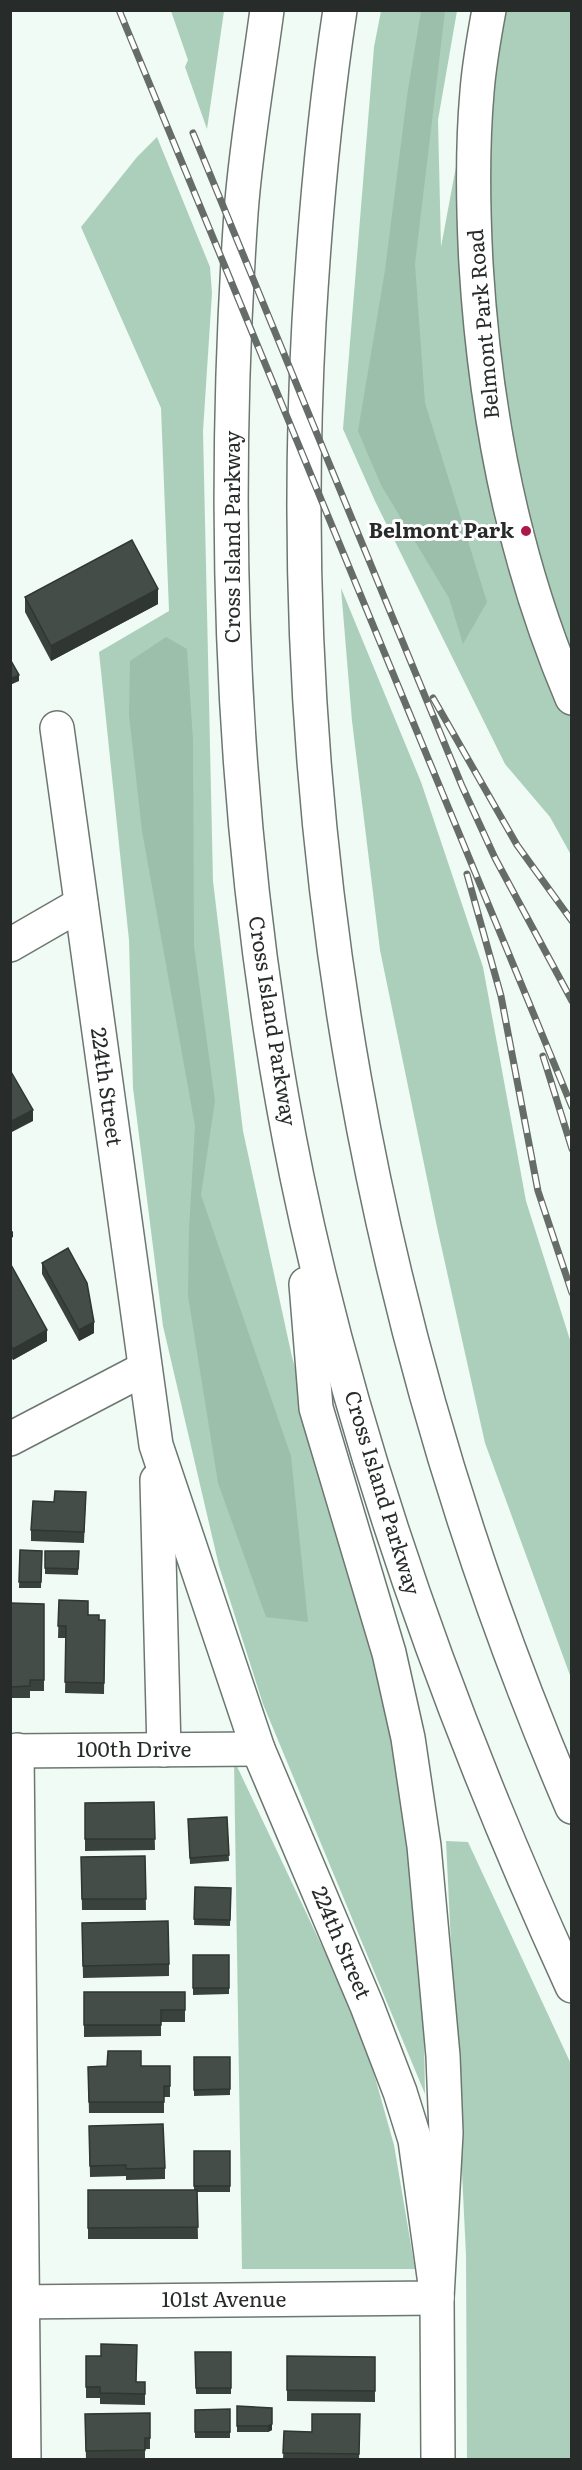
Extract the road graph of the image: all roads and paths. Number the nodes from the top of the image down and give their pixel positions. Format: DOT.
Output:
graph roads {
  1 [pos="267,10"];
  2 [pos="340,10"];
  3 [pos="489,10"];
  4 [pos="572,698"];
  5 [pos="57,728"];
  6 [pos="81,904"];
  7 [pos="10,945"];
  8 [pos="297,1175"];
  9 [pos="144,1369"];
  10 [pos="10,1439"];
  11 [pos="156,1445"];
  12 [pos="258,1749"];
  13 [pos="14,1750"];
  14 [pos="164,1750"];
  15 [pos="553,1764"];
  16 [pos="572,1796"];
  17 [pos="572,1807"];
  18 [pos="572,1986"];
  19 [pos="437,2298"];
  20 [pos="17,2302"];
  21 [pos="24,2460"];
  22 [pos="438,2460"];
  1 -- 8 [label="main road, Cross Island Parkway"];
  2 -- 15 [label="main road"];
  3 -- 4 [label="main road, Belmont Park Road"];
  5 -- 6 [label="main road, 224th Street"];
  6 -- 7 [label="main road"];
  6 -- 9 [label="main road, 224th Street"];
  8 -- 18 [label="main road, Cross Island Parkway"];
  8 -- 19 [label="main road"];
  9 -- 10 [label="main road"];
  9 -- 11 [label="main road, 224th Street"];
  11 -- 12 [label="main road, 224th Street"];
  11 -- 14 [label="main road, 224th Street"];
  12 -- 14 [label="main road, 100th Drive"];
  12 -- 19 [label="main road, 224th Street"];
  13 -- 14 [label="main road, 100th Drive"];
  13 -- 20 [label="main road"];
  15 -- 16 [label="main road"];
  15 -- 17 [label="main road"];
  19 -- 20 [label="main road, 101st Avenue"];
  19 -- 22 [label="main road, 224th Street"];
  20 -- 21 [label="main road"];
}
